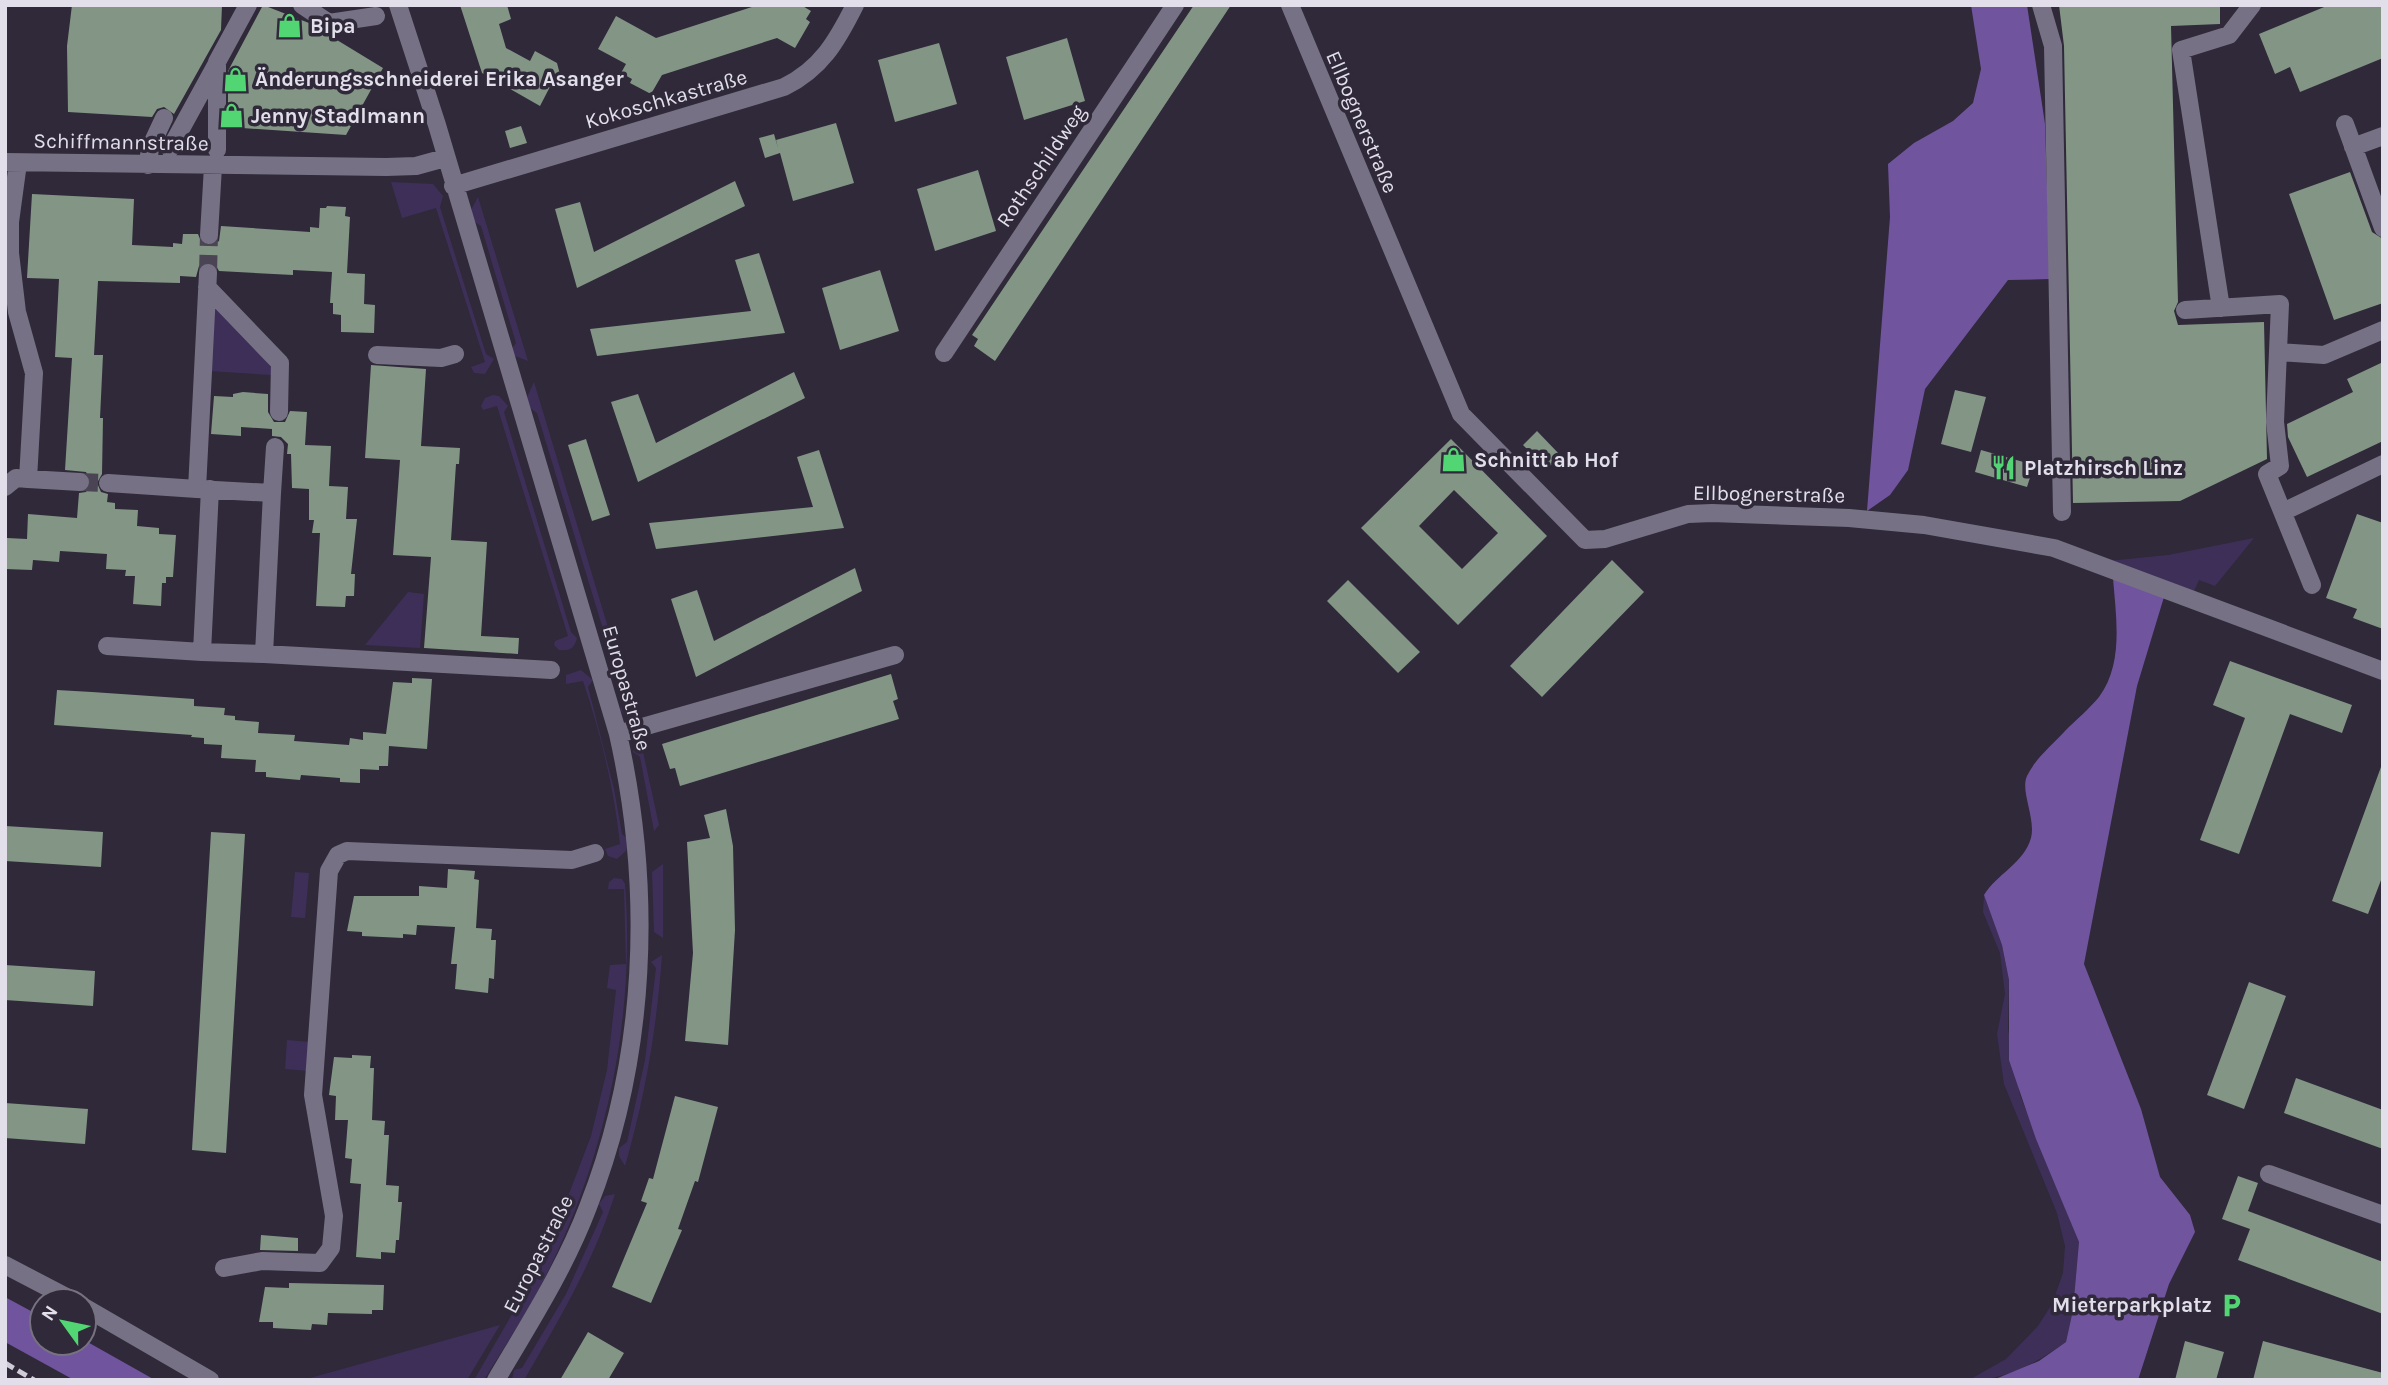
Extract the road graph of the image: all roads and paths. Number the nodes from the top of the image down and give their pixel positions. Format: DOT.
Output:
graph roads {
  1 [pos="248,5"];
  2 [pos="302,5"];
  3 [pos="398,5"];
  4 [pos="856,5"];
  5 [pos="1175,5"];
  6 [pos="1290,5"];
  7 [pos="2041,5"];
  8 [pos="2252,5"];
  9 [pos="376,16"];
  10 [pos="218,62"];
  11 [pos="163,118"];
  12 [pos="2345,124"];
  13 [pos="2383,136"];
  14 [pos="2353,147"];
  15 [pos="170,149"];
  16 [pos="215,158"];
  17 [pos="445,158"];
  18 [pos="12,163"];
  19 [pos="148,165"];
  20 [pos="453,186"];
  21 [pos="2383,228"];
  22 [pos="209,235"];
  23 [pos="2221,308"];
  24 [pos="2186,310"];
  25 [pos="2383,330"];
  26 [pos="2278,352"];
  27 [pos="944,353"];
  28 [pos="454,354"];
  29 [pos="377,355"];
  30 [pos="279,412"];
  31 [pos="275,447"];
  32 [pos="2383,464"];
  33 [pos="28,479"];
  34 [pos="80,482"];
  35 [pos="108,484"];
  36 [pos="5,487"];
  37 [pos="203,489"];
  38 [pos="272,493"];
  39 [pos="2284,511"];
  40 [pos="2062,512"];
  41 [pos="2312,585"];
  42 [pos="107,646"];
  43 [pos="202,652"];
  44 [pos="264,654"];
  45 [pos="895,655"];
  46 [pos="551,670"];
  47 [pos="2383,671"];
  48 [pos="618,734"];
  49 [pos="595,853"];
  50 [pos="2269,1174"];
  51 [pos="2383,1215"];
  52 [pos="5,1265"];
  53 [pos="224,1268"];
  54 [pos="47,1287"];
  55 [pos="98,1315"];
  56 [pos="210,1380"];
  57 [pos="496,1380"];
  1 -- 10 [label="street"];
  2 -- 9 [label="street"];
  3 -- 17 [label="street, Europastraße"];
  4 -- 20 [label="street, Kokoschkastraße"];
  5 -- 27 [label="street, Rothschildweg"];
  6 -- 47 [label="street, Ellbognerstraße"];
  7 -- 40 [label="street"];
  8 -- 23 [label="street"];
  10 -- 15 [label="street"];
  10 -- 16 [label="street"];
  11 -- 19 [label="street"];
  12 -- 14 [label="street"];
  13 -- 14 [label="street"];
  14 -- 21 [label="street"];
  16 -- 17 [label="street, Schiffmannstraße"];
  16 -- 19 [label="street, Schiffmannstraße"];
  16 -- 22 [label="street"];
  17 -- 20 [label="street, Europastraße"];
  18 -- 19 [label="street, Schiffmannstraße"];
  18 -- 33 [label="street"];
  20 -- 48 [label="street, Europastraße"];
  23 -- 24 [label="street"];
  23 -- 26 [label="street"];
  25 -- 26 [label="street"];
  26 -- 39 [label="street"];
  28 -- 29 [label="street"];
  30 -- 37 [label="street"];
  31 -- 38 [label="street"];
  32 -- 39 [label="street"];
  33 -- 34 [label="street"];
  33 -- 36 [label="street"];
  35 -- 37 [label="street"];
  37 -- 38 [label="street"];
  37 -- 43 [label="street"];
  38 -- 44 [label="street"];
  39 -- 41 [label="street"];
  42 -- 43 [label="street"];
  43 -- 44 [label="street"];
  44 -- 46 [label="street"];
  45 -- 48 [label="street"];
  48 -- 57 [label="street, Europastraße"];
  49 -- 53 [label="street"];
  50 -- 51 [label="street"];
  52 -- 54 [label="street"];
  55 -- 56 [label="street"];
}
